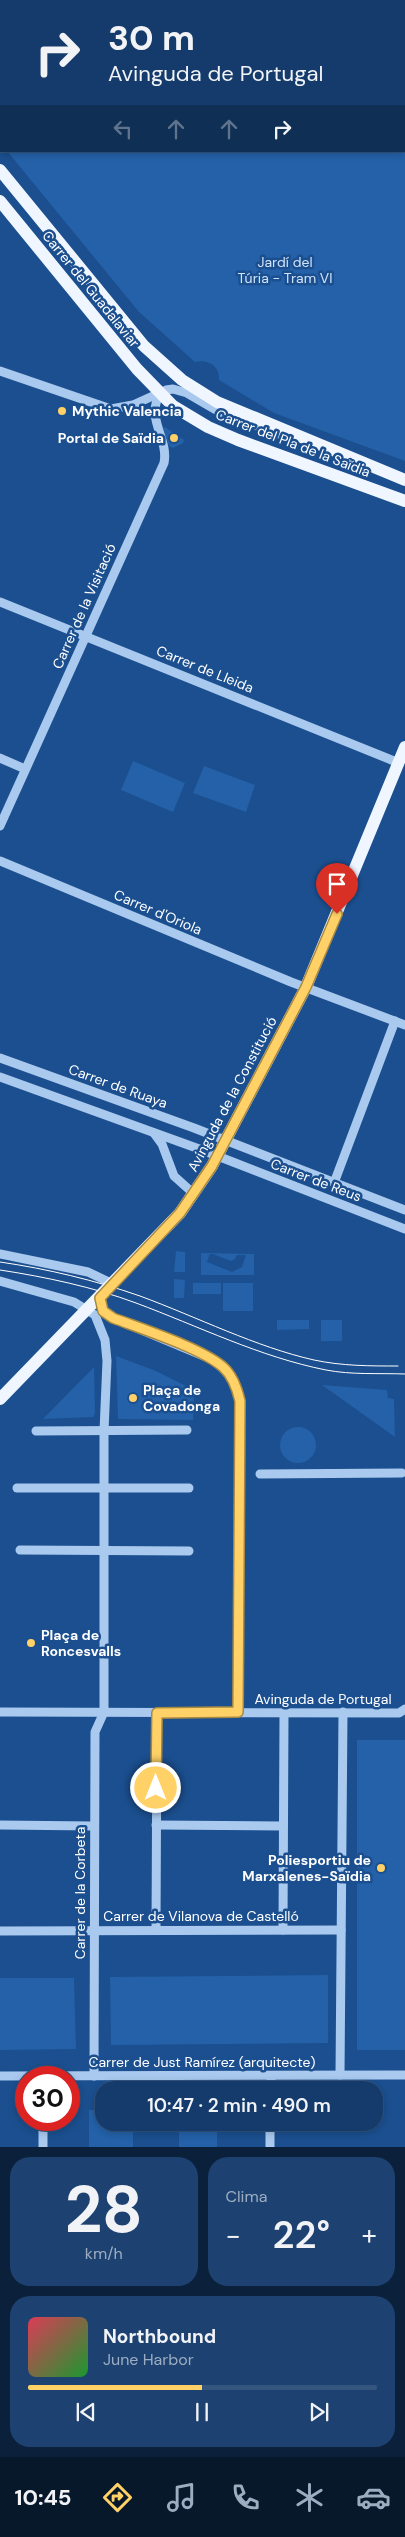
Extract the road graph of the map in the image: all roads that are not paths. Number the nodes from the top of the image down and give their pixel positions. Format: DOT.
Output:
graph roads {
  1 [pos="0,170"];
  2 [pos="0,201"];
  3 [pos="144,346"];
  4 [pos="0,370"];
  5 [pos="160,394"];
  6 [pos="337,452"];
  7 [pos="405,480"];
  8 [pos="405,501"];
  9 [pos="0,602"];
  10 [pos="86,636"];
  11 [pos="405,747"];
  12 [pos="0,758"];
  13 [pos="399,763"];
  14 [pos="25,769"];
  15 [pos="0,826"];
  16 [pos="0,861"];
  17 [pos="306,987"];
  18 [pos="395,1022"];
  19 [pos="405,1025"];
  20 [pos="0,1058"];
  21 [pos="0,1077"];
  22 [pos="154,1133"];
  23 [pos="226,1141"];
  24 [pos="217,1157"];
  25 [pos="334,1183"];
  26 [pos="194,1194"];
  27 [pos="405,1210"];
  28 [pos="405,1229"];
  29 [pos="0,1254"];
  30 [pos="0,1281"];
  31 [pos="113,1284"];
  32 [pos="100,1298"];
  33 [pos="88,1310"];
  34 [pos="113,1318"];
  35 [pos="102,1330"];
  36 [pos="0,1398"];
  37 [pos="187,1430"];
  38 [pos="36,1431"];
  39 [pos="104,1431"];
  40 [pos="402,1472"];
  41 [pos="260,1474"];
  42 [pos="17,1488"];
  43 [pos="104,1488"];
  44 [pos="189,1488"];
  45 [pos="20,1550"];
  46 [pos="104,1551"];
  47 [pos="189,1551"];
  48 [pos="405,1709"];
  49 [pos="0,1712"];
  50 [pos="104,1712"];
  51 [pos="238,1712"];
  52 [pos="284,1712"];
  53 [pos="343,1712"];
  54 [pos="157,1713"];
  55 [pos="0,1825"];
  56 [pos="156,1825"];
  57 [pos="94,1826"];
  58 [pos="283,1826"];
  59 [pos="93,1930"];
  60 [pos="156,1930"];
  61 [pos="282,1930"];
  62 [pos="341,1930"];
  63 [pos="0,1931"];
  64 [pos="340,2075"];
  65 [pos="405,2075"];
  66 [pos="0,2076"];
  67 [pos="15,2076"];
  68 [pos="80,2076"];
  69 [pos="94,2076"];
  70 [pos="271,2077"];
  71 [pos="271,2081"];
  72 [pos="42,2131"];
  73 [pos="270,2131"];
  74 [pos="43,2147"];
  75 [pos="270,2147"];
  1 -- 3 [label="main road, Carrer del Guadalaviar"];
  2 -- 5 [label="main road, Carrer del Guadalaviar"];
  3 -- 6 [label="main road, Carrer del Pla de la Saïdia"];
  4 -- 5 [label="street"];
  5 -- 6 [label="street, Carrer del Pla de la Saïdia"];
  5 -- 8 [label="main road, Carrer del Pla de la Saïdia"];
  5 -- 10 [label="street, Carrer de la Visitació"];
  6 -- 7 [label="main road, Carrer del Pla de la Saïdia"];
  9 -- 10 [label="street, Carrer de Lleida"];
  10 -- 13 [label="street, Carrer de Lleida"];
  10 -- 14 [label="street, Carrer de la Visitació"];
  11 -- 13 [label="main road, Avinguda de la Constitució"];
  12 -- 14 [label="street"];
  13 -- 17 [label="main road, Avinguda de la Constitució"];
  14 -- 15 [label="street, Carrer de la Visitació"];
  16 -- 17 [label="street, Carrer d'Oriola"];
  17 -- 18 [label="street, Carrer d'Oriola"];
  17 -- 23 [label="main road, Avinguda de la Constitució"];
  18 -- 19 [label="street, Carrer d'Oriola"];
  18 -- 25 [label="street"];
  20 -- 23 [label="street, Carrer de Ruaya"];
  21 -- 22 [label="street"];
  22 -- 24 [label="street"];
  22 -- 26 [label="street"];
  23 -- 24 [label="main road, Avinguda de la Constitució"];
  23 -- 25 [label="street, Carrer de Reus"];
  24 -- 26 [label="main road, Avinguda de la Constitució"];
  24 -- 28 [label="street, Carrer de Reus"];
  25 -- 27 [label="street, Carrer de Reus"];
  26 -- 31 [label="main road, Avinguda de la Constitució"];
  29 -- 31 [label="street"];
  30 -- 33 [label="street"];
  31 -- 32 [label="main road, Avinguda de la Constitució"];
  32 -- 33 [label="main road, Avinguda de la Constitució"];
  32 -- 34 [label="street"];
  33 -- 35 [label="street"];
  33 -- 36 [label="main road, Avinguda de la Constitució"];
  34 -- 35 [label="street"];
  34 -- 51 [label="street"];
  35 -- 39 [label="street"];
  37 -- 39 [label="street"];
  38 -- 39 [label="street"];
  39 -- 43 [label="street"];
  40 -- 41 [label="street"];
  42 -- 43 [label="street"];
  43 -- 44 [label="street"];
  43 -- 46 [label="street"];
  45 -- 46 [label="street"];
  46 -- 47 [label="street"];
  46 -- 50 [label="street"];
  48 -- 53 [label="street, Avinguda de Portugal"];
  49 -- 50 [label="street, Avinguda de Portugal"];
  50 -- 54 [label="street, Avinguda de Portugal"];
  50 -- 57 [label="street, Carrer de la Corbeta"];
  51 -- 52 [label="street, Avinguda de Portugal"];
  51 -- 54 [label="street, Avinguda de Portugal"];
  52 -- 53 [label="street, Avinguda de Portugal"];
  52 -- 58 [label="street"];
  53 -- 62 [label="street"];
  54 -- 56 [label="street"];
  55 -- 57 [label="street"];
  56 -- 58 [label="street"];
  56 -- 60 [label="street"];
  57 -- 59 [label="street, Carrer de la Corbeta"];
  58 -- 61 [label="street"];
  59 -- 60 [label="street, Carrer de Vilanova de Castelló"];
  59 -- 63 [label="street, Carrer de Vilanova de Castelló"];
  59 -- 69 [label="street, Carrer de la Corbeta"];
  60 -- 61 [label="street, Carrer de Vilanova de Castelló"];
  61 -- 62 [label="street, Carrer de Vilanova de Castelló"];
  62 -- 64 [label="street"];
  64 -- 65 [label="street, Carrer de Just Ramírez (arquitecte)"];
  64 -- 70 [label="street, Carrer de Just Ramírez (arquitecte)"];
  66 -- 67 [label="street, Carrer de Just Ramírez (arquitecte)"];
  68 -- 69 [label="street, Carrer de Just Ramírez (arquitecte)"];
  69 -- 70 [label="street, Carrer de Just Ramírez (arquitecte)"];
  70 -- 71 [label="street"];
  72 -- 74 [label="street"];
  73 -- 75 [label="street"];
}
